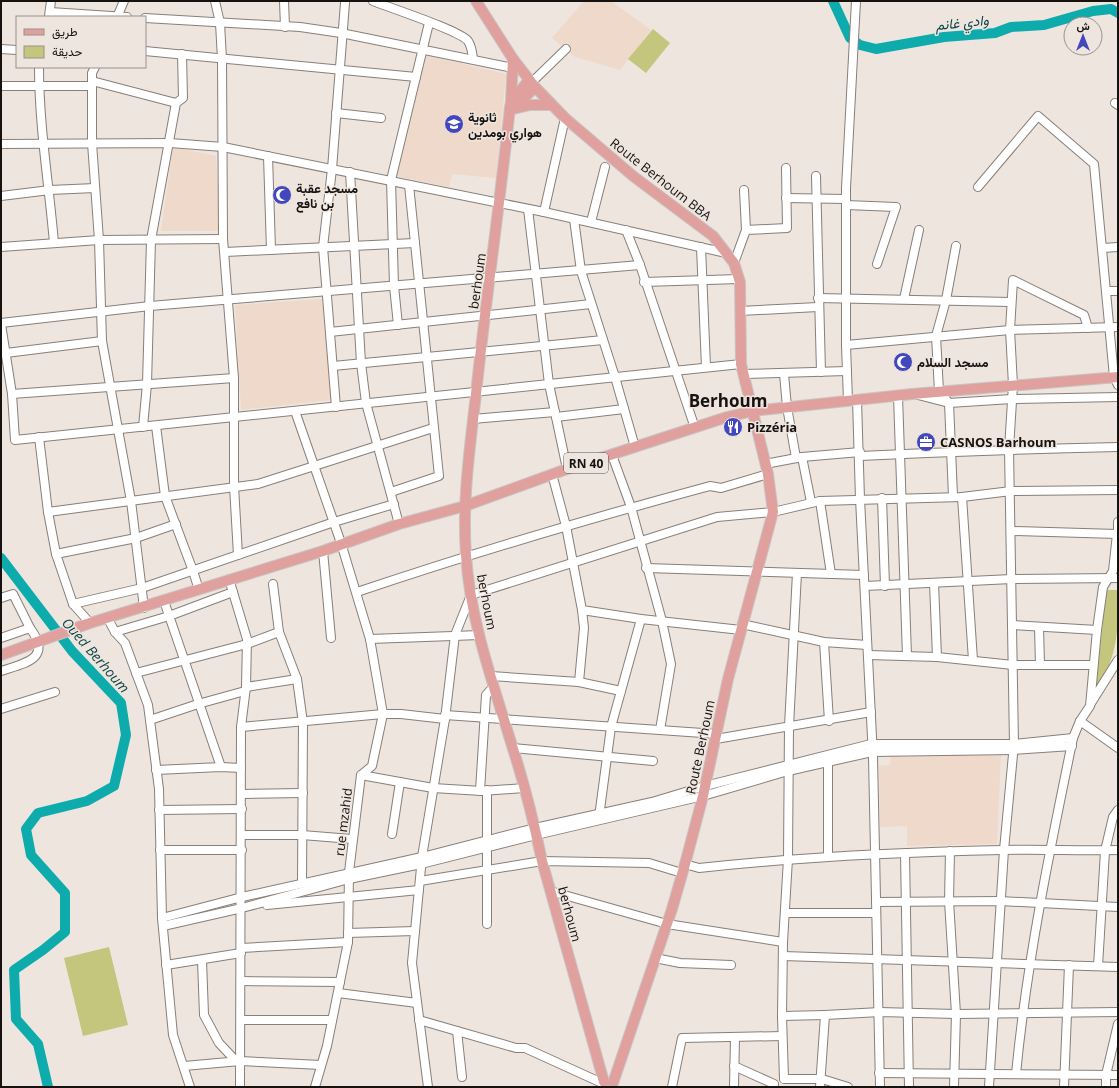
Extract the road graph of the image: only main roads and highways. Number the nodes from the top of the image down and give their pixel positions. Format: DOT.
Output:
graph roads {
  1 [pos="476,1"];
  2 [pos="515,65"];
  3 [pos="532,83"];
  4 [pos="552,105"];
  5 [pos="511,108"];
  6 [pos="1117,380"];
  7 [pos="753,411"];
  8 [pos="465,506"];
  9 [pos="1,655"];
  10 [pos="607,1084"];
  1 -- 2 [label="main road, Route Berhoum BBA"];
  2 -- 3 [label="main road, Route Berhoum BBA"];
  2 -- 5 [label="main road, berhoum"];
  3 -- 4 [label="main road, Route Berhoum BBA"];
  3 -- 5 [label="main road"];
  4 -- 5 [label="main road"];
  4 -- 7 [label="main road, Route Berhoum BBA"];
  5 -- 8 [label="main road, berhoum"];
  6 -- 7 [label="main road, RN 40"];
  7 -- 8 [label="main road, RN 40"];
  7 -- 10 [label="main road, Route Berhoum"];
  8 -- 9 [label="main road, RN 40"];
  8 -- 10 [label="main road, berhoum"];
}
